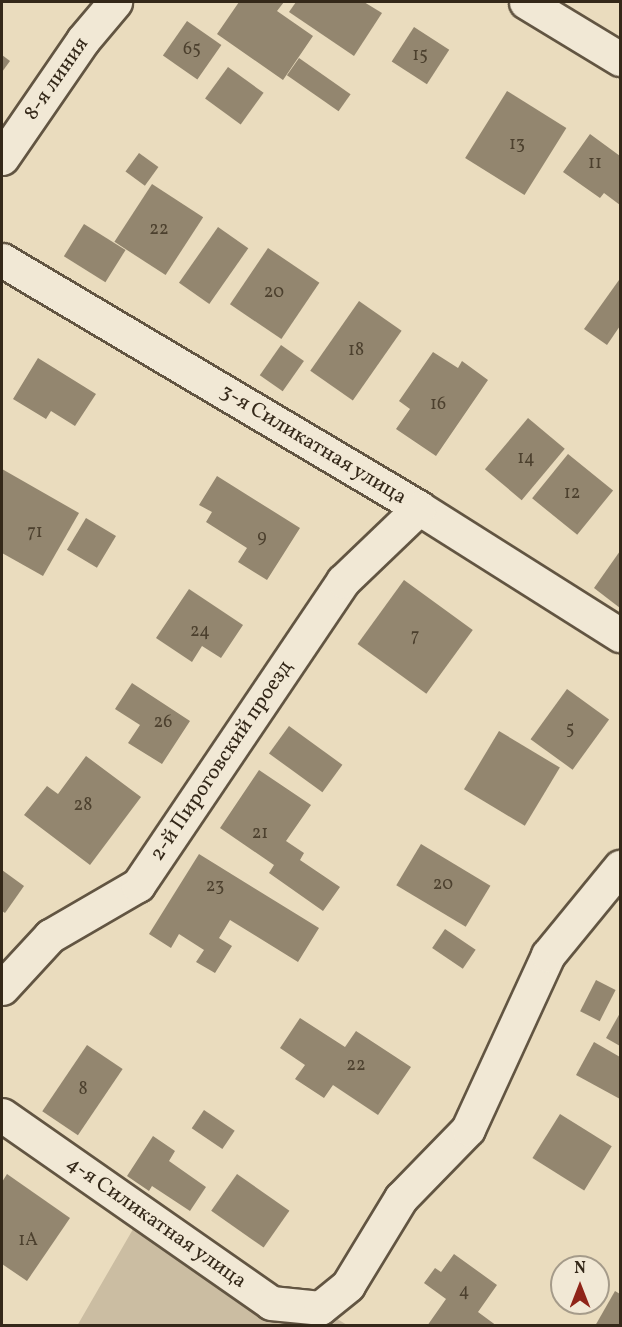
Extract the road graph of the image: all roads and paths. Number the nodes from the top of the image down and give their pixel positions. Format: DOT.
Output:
graph roads {
  1 [pos="115,2"];
  2 [pos="526,2"];
  3 [pos="618,54"];
  4 [pos="2,158"];
  5 [pos="2,260"];
  6 [pos="419,508"];
  7 [pos="621,635"];
  8 [pos="621,867"];
  9 [pos="2,988"];
  10 [pos="2,1115"];
  11 [pos="325,1317"];
  1 -- 4 [label="street, 8-я линия"];
  2 -- 3 [label="street"];
  5 -- 6 [label="street, 3-я Силикатная улица"];
  6 -- 7 [label="street, 3-я Силикатная улица"];
  6 -- 9 [label="street, 2-й Пироговский проезд"];
  8 -- 11 [label="street"];
  10 -- 11 [label="street, 4-я Силикатная улица"];
}
